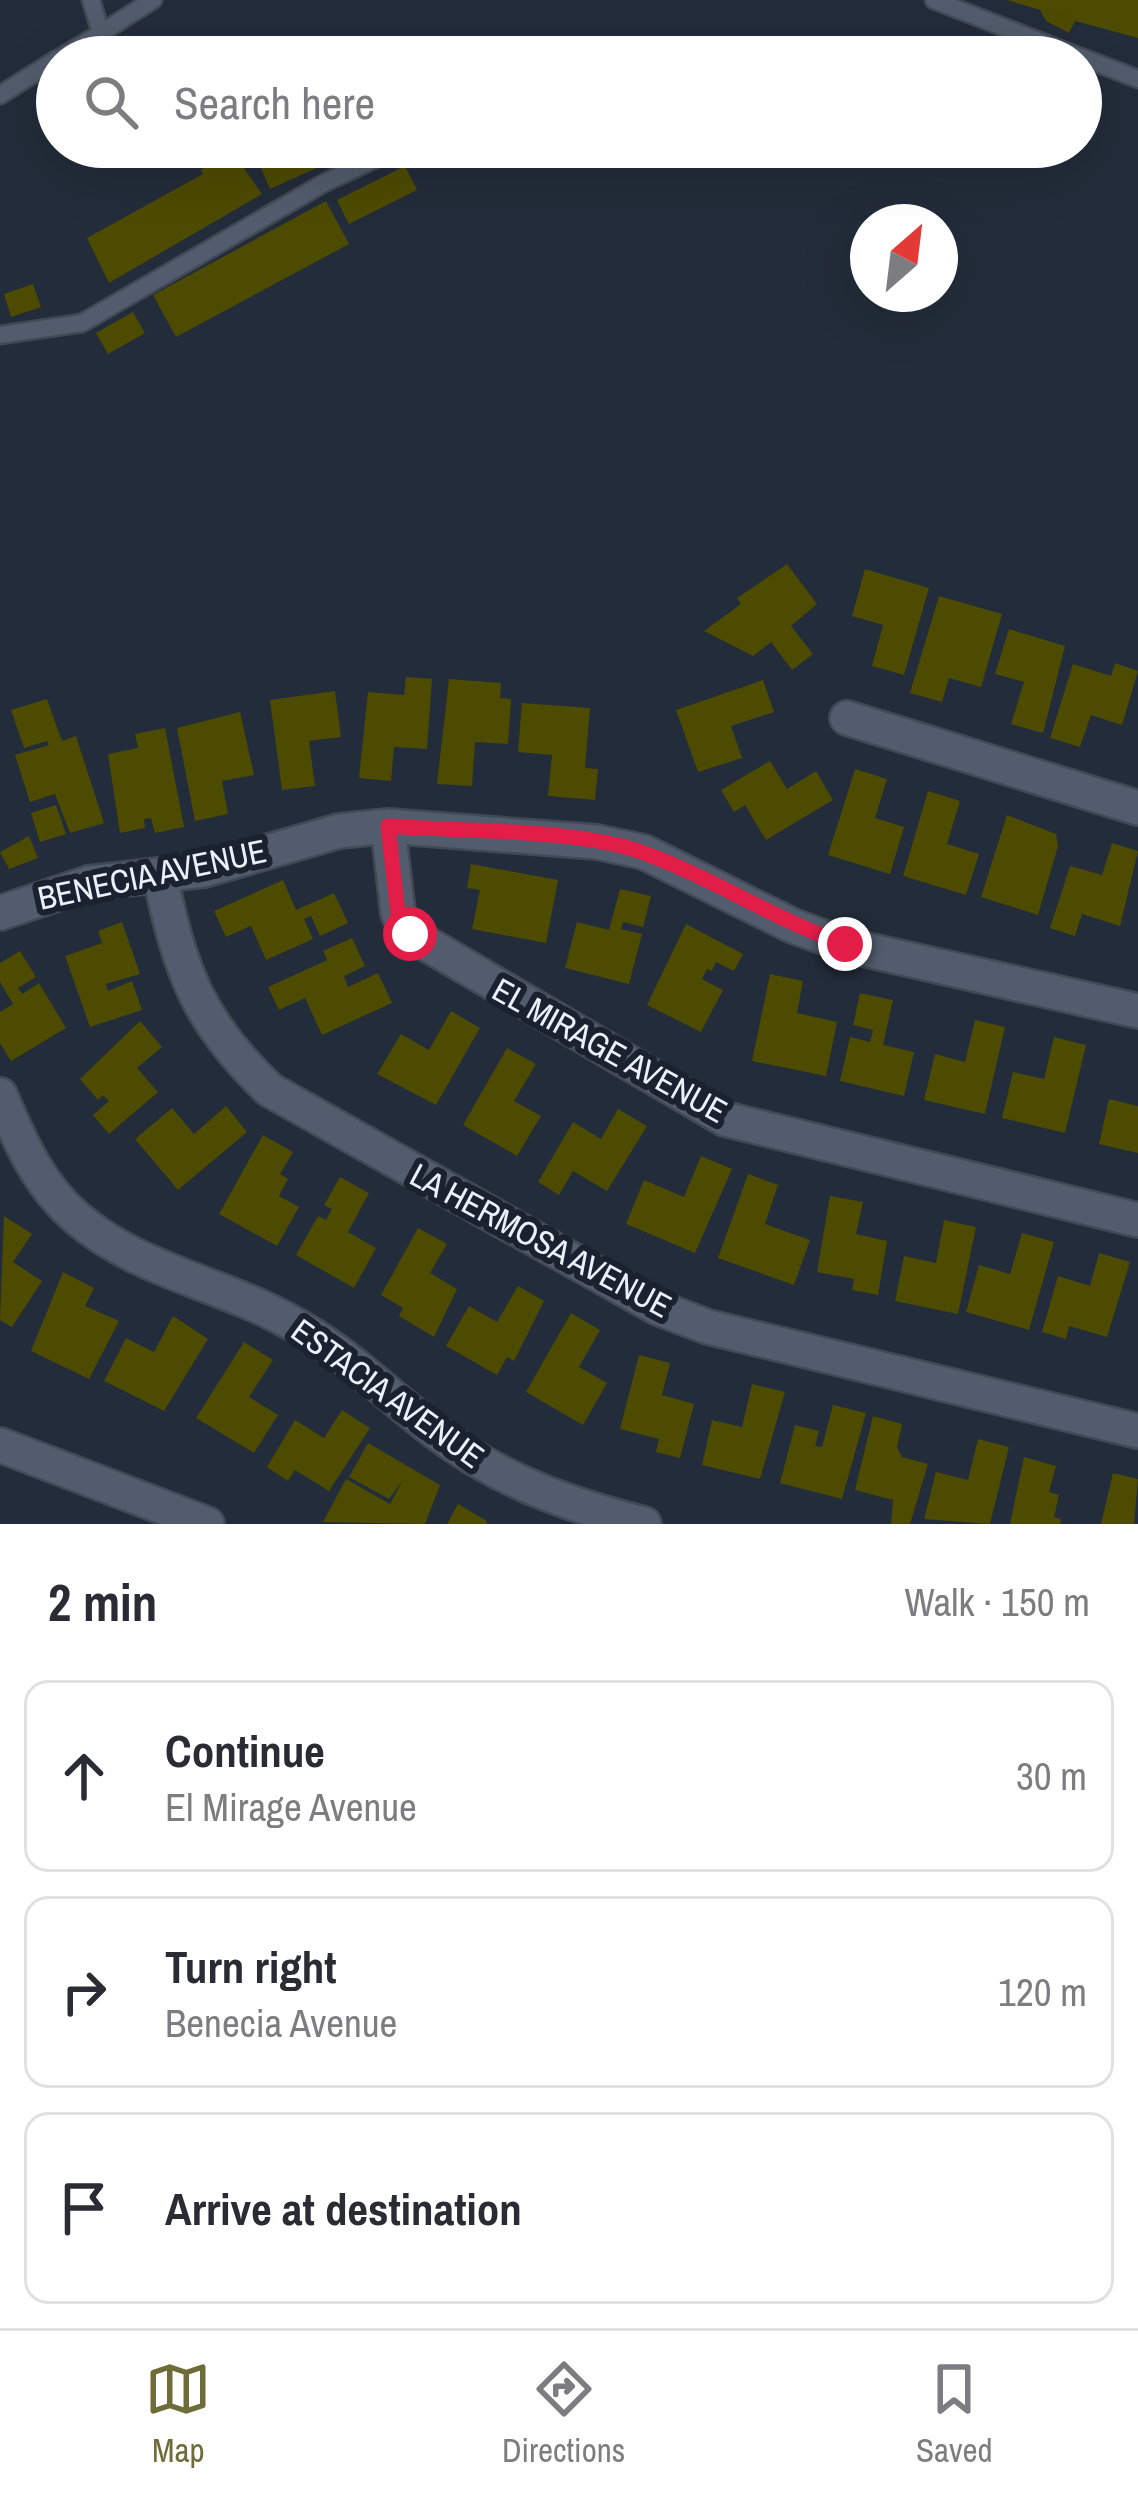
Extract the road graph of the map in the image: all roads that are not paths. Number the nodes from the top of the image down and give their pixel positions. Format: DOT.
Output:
graph roads {
  1 [pos="91,0"];
  2 [pos="153,0"];
  3 [pos="934,0"];
  4 [pos="101,33"];
  5 [pos="96,36"];
  6 [pos="1027,36"];
  7 [pos="1102,65"];
  8 [pos="36,72"];
  9 [pos="1138,79"];
  10 [pos="0,95"];
  11 [pos="360,168"];
  12 [pos="0,335"];
  13 [pos="847,718"];
  14 [pos="1138,808"];
  15 [pos="388,826"];
  16 [pos="160,875"];
  17 [pos="0,913"];
  18 [pos="1138,1011"];
  19 [pos="0,1096"];
  20 [pos="1138,1220"];
  21 [pos="1138,1431"];
  22 [pos="0,1445"];
  23 [pos="207,1524"];
  24 [pos="644,1524"];
  1 -- 4 [label="lane"];
  2 -- 4 [label="lane"];
  3 -- 6 [label="lane"];
  4 -- 5 [label="lane"];
  7 -- 9 [label="lane"];
  8 -- 10 [label="lane"];
  11 -- 12 [label="lane"];
  13 -- 14 [label="street"];
  15 -- 16 [label="street, BENECIA AVENUE"];
  15 -- 18 [label="street, BENECIA AVENUE"];
  15 -- 20 [label="street, EL MIRAGE AVENUE"];
  16 -- 17 [label="street, BENECIA AVENUE"];
  16 -- 21 [label="street, LA HERMOSA AVENUE"];
  19 -- 24 [label="street, ESTACIA AVENUE"];
  22 -- 23 [label="street"];
}
